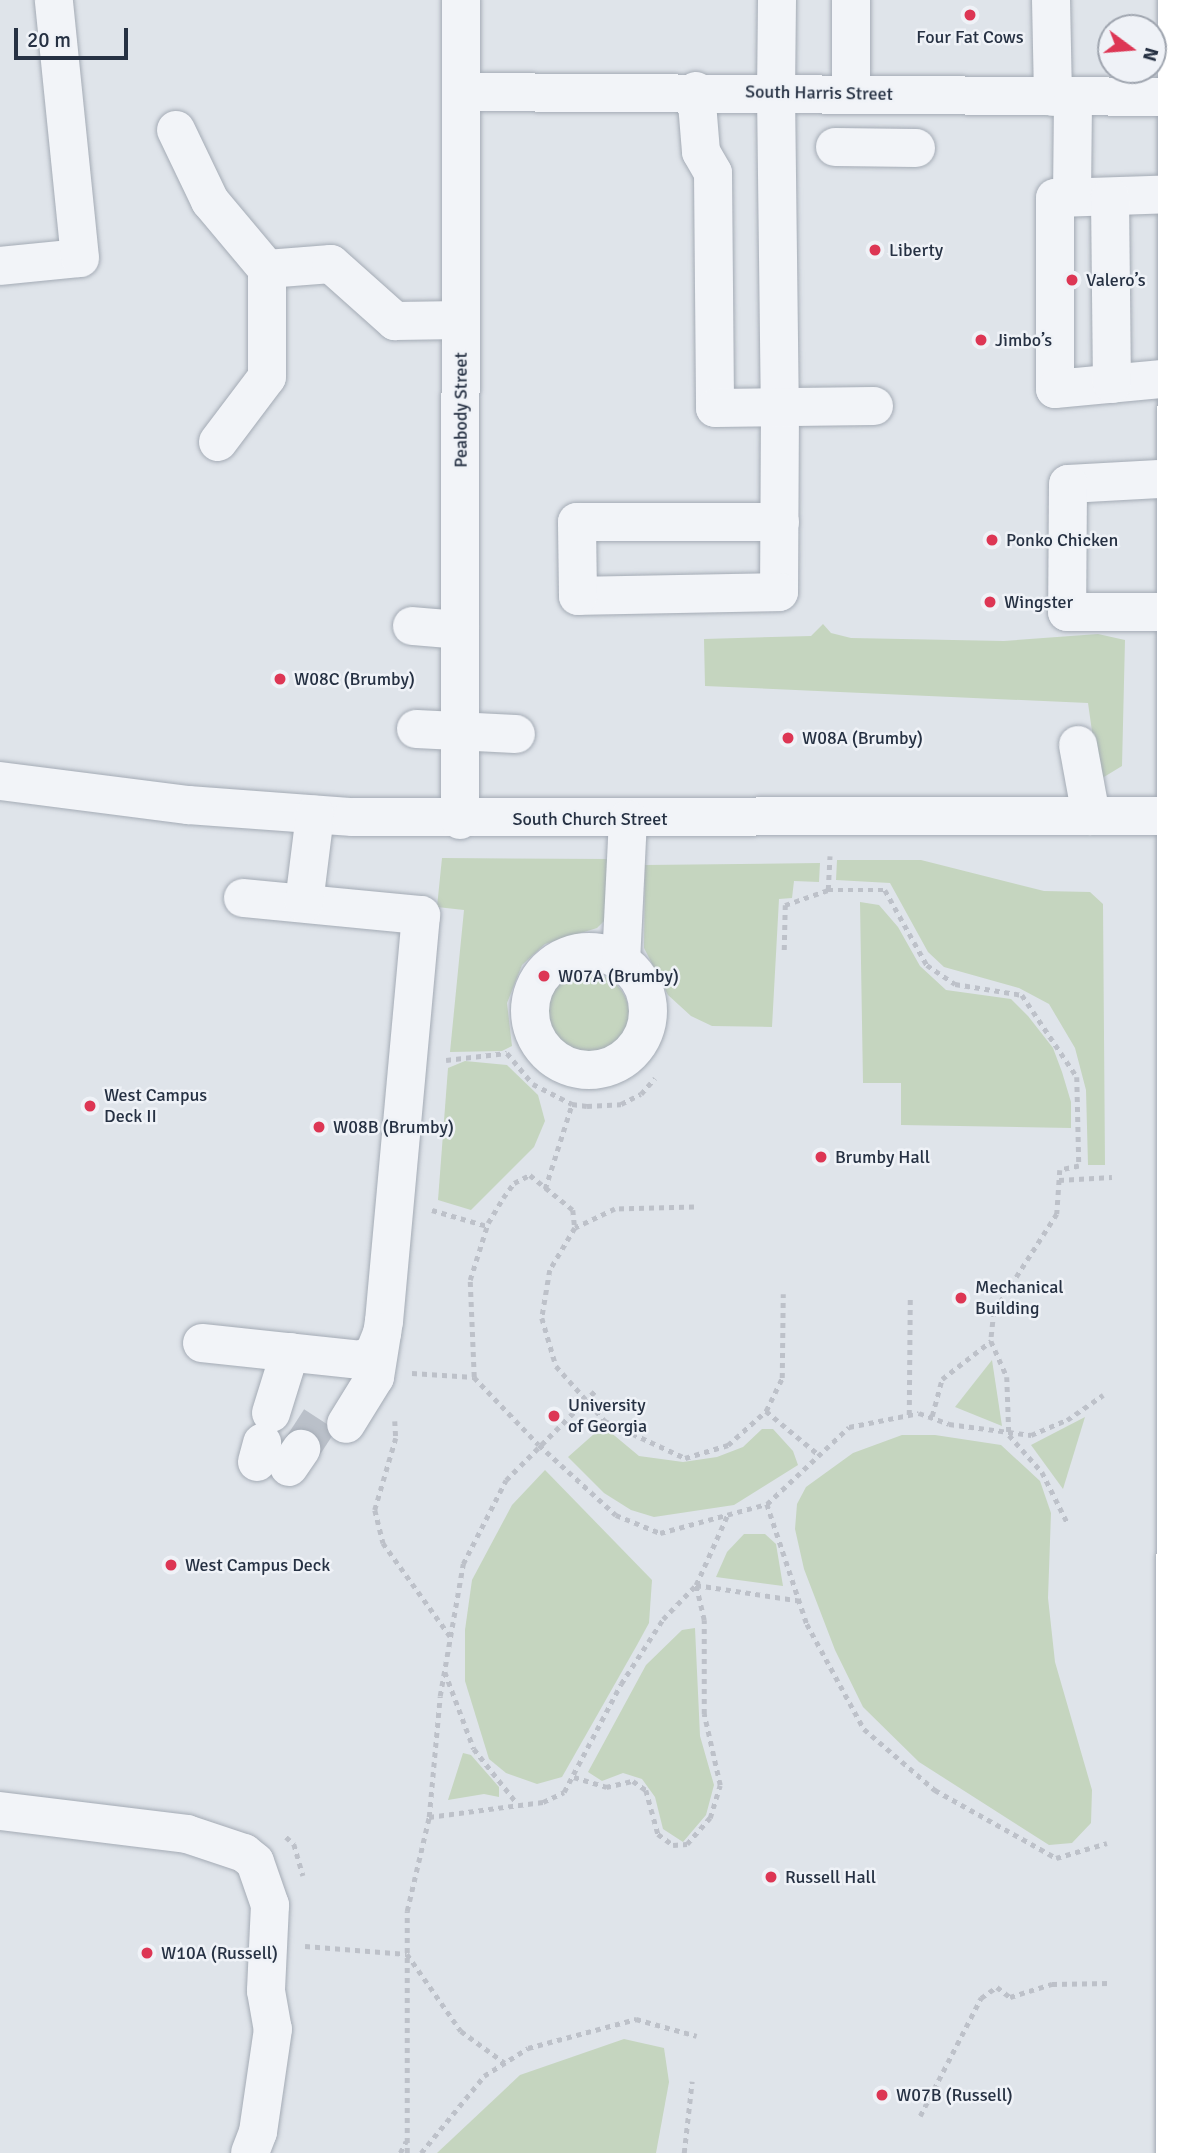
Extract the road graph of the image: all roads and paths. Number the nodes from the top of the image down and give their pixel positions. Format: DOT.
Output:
graph roads {
  1 [pos="54,0"];
  2 [pos="461,0"];
  3 [pos="777,0"];
  4 [pos="851,0"];
  5 [pos="1051,0"];
  6 [pos="1177,0"];
  7 [pos="696,91"];
  8 [pos="462,92"];
  9 [pos="776,93"];
  10 [pos="867,94"];
  11 [pos="1177,97"];
  12 [pos="1063,98"];
  13 [pos="176,130"];
  14 [pos="835,147"];
  15 [pos="1179,170"];
  16 [pos="1110,197"];
  17 [pos="1072,198"];
  18 [pos="0,265"];
  19 [pos="267,270"];
  20 [pos="1179,296"];
  21 [pos="461,320"];
  22 [pos="1179,377"];
  23 [pos="1112,384"];
  24 [pos="874,406"];
  25 [pos="780,408"];
  26 [pos="218,442"];
  27 [pos="1177,478"];
  28 [pos="780,522"];
  29 [pos="1177,612"];
  30 [pos="412,626"];
  31 [pos="460,630"];
  32 [pos="1179,712"];
  33 [pos="416,729"];
  34 [pos="460,733"];
  35 [pos="516,734"];
  36 [pos="1078,745"];
  37 [pos="0,781"];
  38 [pos="315,815"];
  39 [pos="1091,816"];
  40 [pos="1179,816"];
  41 [pos="628,819"];
  42 [pos="460,820"];
  43 [pos="830,855"];
  44 [pos="828,890"];
  45 [pos="243,898"];
  46 [pos="304,903"];
  47 [pos="784,950"];
  48 [pos="621,962"];
  49 [pos="1179,1004"];
  50 [pos="406,1075"];
  51 [pos="655,1078"];
  52 [pos="1179,1090"];
  53 [pos="572,1104"];
  54 [pos="1112,1177"];
  55 [pos="1059,1180"];
  56 [pos="545,1189"];
  57 [pos="694,1207"];
  58 [pos="488,1226"];
  59 [pos="393,1228"];
  60 [pos="575,1228"];
  61 [pos="783,1294"];
  62 [pos="910,1299"];
  63 [pos="1178,1329"];
  64 [pos="991,1341"];
  65 [pos="202,1343"];
  66 [pos="371,1346"];
  67 [pos="290,1352"];
  68 [pos="402,1372"];
  69 [pos="474,1377"];
  70 [pos="596,1390"];
  71 [pos="1103,1395"];
  72 [pos="586,1400"];
  73 [pos="766,1411"];
  74 [pos="395,1413"];
  75 [pos="909,1415"];
  76 [pos="932,1416"];
  77 [pos="1009,1436"];
  78 [pos="539,1445"];
  79 [pos="819,1455"];
  80 [pos="767,1504"];
  81 [pos="728,1515"];
  82 [pos="1067,1522"];
  83 [pos="1178,1576"];
  84 [pos="696,1585"];
  85 [pos="802,1601"];
  86 [pos="450,1636"];
  87 [pos="444,1671"];
  88 [pos="1179,1696"];
  89 [pos="574,1777"];
  90 [pos="1178,1784"];
  91 [pos="516,1802"];
  92 [pos="0,1811"];
  93 [pos="429,1817"];
  94 [pos="1107,1843"];
  95 [pos="407,1954"];
  96 [pos="1110,1983"];
  97 [pos="697,2036"];
  98 [pos="505,2063"];
  99 [pos="692,2081"];
  100 [pos="1178,2097"];
  101 [pos="920,2116"];
  102 [pos="407,2140"];
  103 [pos="250,2153"];
  104 [pos="400,2153"];
  105 [pos="407,2153"];
  106 [pos="421,2153"];
  107 [pos="684,2153"];
  108 [pos="1175,2153"];
  1 -- 18 [label="street"];
  2 -- 8 [label="street, Peabody Street"];
  3 -- 9 [label="street"];
  4 -- 10 [label="street"];
  5 -- 12 [label="street"];
  6 -- 11 [label="main road"];
  7 -- 8 [label="street, South Harris Street"];
  7 -- 9 [label="street, South Harris Street"];
  7 -- 25 [label="street"];
  8 -- 21 [label="street, Peabody Street"];
  9 -- 10 [label="street, South Harris Street"];
  9 -- 25 [label="street"];
  10 -- 12 [label="street, South Harris Street"];
  10 -- 14 [label="street"];
  11 -- 12 [label="street, South Harris Street"];
  11 -- 15 [label="main road"];
  12 -- 17 [label="street"];
  13 -- 19 [label="street"];
  15 -- 16 [label="street"];
  15 -- 20 [label="main road"];
  16 -- 17 [label="street"];
  16 -- 23 [label="street"];
  17 -- 23 [label="street"];
  19 -- 21 [label="street"];
  19 -- 26 [label="street"];
  20 -- 22 [label="main road"];
  21 -- 31 [label="street, Peabody Street"];
  22 -- 23 [label="street"];
  22 -- 27 [label="main road"];
  24 -- 25 [label="street"];
  25 -- 28 [label="street"];
  27 -- 29 [label="main road"];
  27 -- 29 [label="street"];
  28 -- 28 [label="street"];
  29 -- 32 [label="main road"];
  30 -- 31 [label="street"];
  31 -- 34 [label="street, Peabody Street"];
  32 -- 40 [label="main road"];
  33 -- 34 [label="street"];
  34 -- 35 [label="street"];
  34 -- 42 [label="street, Peabody Street"];
  36 -- 39 [label="street"];
  37 -- 38 [label="street, South Church Street"];
  38 -- 42 [label="street, South Church Street"];
  38 -- 46 [label="street"];
  39 -- 40 [label="street, South Church Street"];
  39 -- 41 [label="street, South Church Street"];
  40 -- 49 [label="main road"];
  41 -- 42 [label="street, South Church Street"];
  41 -- 48 [label="street"];
  43 -- 44 [label="path"];
  44 -- 47 [label="path"];
  44 -- 55 [label="path"];
  45 -- 46 [label="street"];
  46 -- 50 [label="street"];
  49 -- 52 [label="main road"];
  50 -- 53 [label="path"];
  50 -- 59 [label="street"];
  51 -- 53 [label="path"];
  52 -- 63 [label="main road"];
  53 -- 56 [label="path"];
  54 -- 55 [label="path"];
  55 -- 64 [label="path"];
  56 -- 58 [label="path"];
  56 -- 60 [label="path"];
  57 -- 60 [label="path"];
  58 -- 59 [label="path"];
  58 -- 69 [label="path"];
  59 -- 66 [label="street"];
  60 -- 72 [label="path"];
  61 -- 73 [label="path"];
  62 -- 75 [label="path"];
  63 -- 83 [label="main road"];
  64 -- 76 [label="path"];
  64 -- 77 [label="path"];
  65 -- 67 [label="street"];
  66 -- 67 [label="street"];
  66 -- 67 [label="street"];
  68 -- 69 [label="path"];
  69 -- 78 [label="path"];
  70 -- 72 [label="path"];
  71 -- 77 [label="path"];
  72 -- 73 [label="path"];
  72 -- 78 [label="path"];
  73 -- 79 [label="path"];
  74 -- 86 [label="path"];
  75 -- 76 [label="path"];
  75 -- 79 [label="path"];
  76 -- 77 [label="path"];
  77 -- 82 [label="path"];
  78 -- 81 [label="path"];
  78 -- 86 [label="path"];
  79 -- 80 [label="path"];
  80 -- 81 [label="path"];
  80 -- 85 [label="path"];
  81 -- 84 [label="path"];
  83 -- 88 [label="main road"];
  84 -- 85 [label="path"];
  84 -- 89 [label="path"];
  84 -- 89 [label="path"];
  85 -- 94 [label="path"];
  86 -- 87 [label="path"];
  87 -- 91 [label="path"];
  87 -- 93 [label="path"];
  88 -- 90 [label="main road"];
  89 -- 91 [label="path"];
  90 -- 100 [label="main road"];
  91 -- 93 [label="path"];
  92 -- 103 [label="street"];
  93 -- 95 [label="path"];
  95 -- 98 [label="path"];
  95 -- 102 [label="path"];
  96 -- 101 [label="path"];
  97 -- 98 [label="path"];
  98 -- 106 [label="path"];
  99 -- 107 [label="path"];
  100 -- 108 [label="main road"];
  102 -- 104 [label="path"];
  102 -- 105 [label="path"];
}
